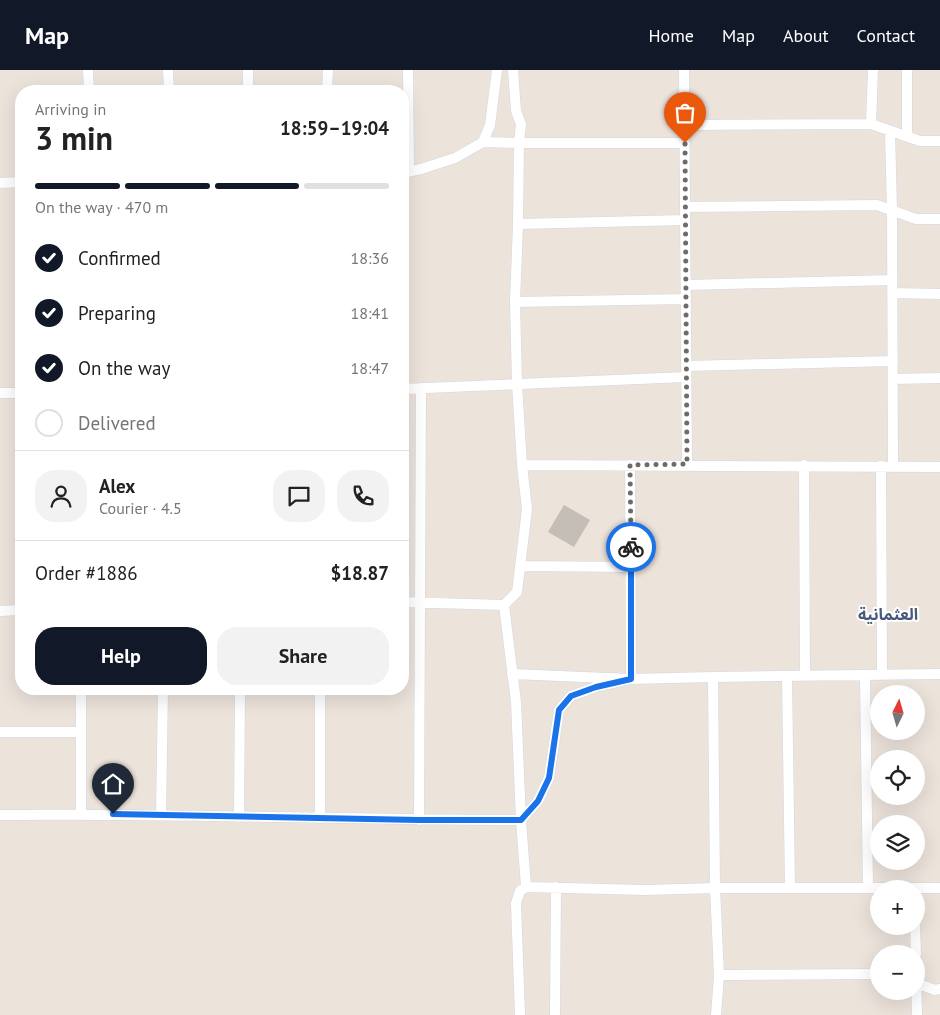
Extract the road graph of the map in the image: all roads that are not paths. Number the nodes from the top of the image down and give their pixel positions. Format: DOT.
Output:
graph roads {
  1 [pos="88,70"];
  2 [pos="168,70"];
  3 [pos="248,70"];
  4 [pos="328,70"];
  5 [pos="408,70"];
  6 [pos="497,70"];
  7 [pos="513,70"];
  8 [pos="684,70"];
  9 [pos="873,70"];
  10 [pos="907,70"];
  11 [pos="89,85"];
  12 [pos="169,85"];
  13 [pos="248,85"];
  14 [pos="327,85"];
  15 [pos="408,85"];
  16 [pos="871,124"];
  17 [pos="684,125"];
  18 [pos="890,131"];
  19 [pos="907,136"];
  20 [pos="940,141"];
  21 [pos="483,142"];
  22 [pos="519,143"];
  23 [pos="685,143"];
  24 [pos="409,172"];
  25 [pos="15,182"];
  26 [pos="0,183"];
  27 [pos="685,207"];
  28 [pos="892,210"];
  29 [pos="940,219"];
  30 [pos="685,220"];
  31 [pos="518,224"];
  32 [pos="892,280"];
  33 [pos="686,285"];
  34 [pos="892,293"];
  35 [pos="940,294"];
  36 [pos="686,299"];
  37 [pos="515,302"];
  38 [pos="892,361"];
  39 [pos="686,366"];
  40 [pos="686,377"];
  41 [pos="940,378"];
  42 [pos="893,379"];
  43 [pos="517,384"];
  44 [pos="421,388"];
  45 [pos="409,389"];
  46 [pos="15,393"];
  47 [pos="0,394"];
  48 [pos="522,464"];
  49 [pos="687,464"];
  50 [pos="630,465"];
  51 [pos="804,465"];
  52 [pos="881,466"];
  53 [pos="893,466"];
  54 [pos="940,466"];
  55 [pos="521,566"];
  56 [pos="631,567"];
  57 [pos="409,602"];
  58 [pos="420,602"];
  59 [pos="504,605"];
  60 [pos="15,610"];
  61 [pos="0,611"];
  62 [pos="512,674"];
  63 [pos="940,674"];
  64 [pos="865,675"];
  65 [pos="882,675"];
  66 [pos="787,676"];
  67 [pos="805,676"];
  68 [pos="713,677"];
  69 [pos="631,679"];
  70 [pos="81,695"];
  71 [pos="162,695"];
  72 [pos="240,695"];
  73 [pos="320,695"];
  74 [pos="0,732"];
  75 [pos="81,732"];
  76 [pos="81,814"];
  77 [pos="0,815"];
  78 [pos="161,815"];
  79 [pos="239,817"];
  80 [pos="320,818"];
  81 [pos="419,820"];
  82 [pos="521,820"];
  83 [pos="526,887"];
  84 [pos="556,887"];
  85 [pos="715,888"];
  86 [pos="790,888"];
  87 [pos="868,888"];
  88 [pos="925,888"];
  89 [pos="940,888"];
  90 [pos="870,974"];
  91 [pos="719,975"];
  92 [pos="925,986"];
  93 [pos="940,990"];
  94 [pos="917,1000"];
  95 [pos="520,1015"];
  96 [pos="555,1015"];
  97 [pos="716,1015"];
  98 [pos="917,1015"];
  1 -- 11 [label="street"];
  2 -- 12 [label="street"];
  3 -- 13 [label="street"];
  4 -- 14 [label="street"];
  5 -- 15 [label="street"];
  6 -- 21 [label="street"];
  7 -- 22 [label="street"];
  8 -- 17 [label="street"];
  9 -- 16 [label="street"];
  10 -- 19 [label="street"];
  16 -- 17 [label="street"];
  16 -- 18 [label="street"];
  17 -- 23 [label="street"];
  18 -- 19 [label="street"];
  18 -- 28 [label="street"];
  19 -- 20 [label="street"];
  21 -- 22 [label="street"];
  21 -- 24 [label="street"];
  22 -- 23 [label="street"];
  22 -- 31 [label="street"];
  23 -- 27 [label="street"];
  25 -- 26 [label="street"];
  27 -- 28 [label="street"];
  27 -- 30 [label="street"];
  28 -- 29 [label="street"];
  28 -- 32 [label="street"];
  30 -- 31 [label="street"];
  30 -- 33 [label="street"];
  31 -- 37 [label="street"];
  32 -- 33 [label="street"];
  32 -- 34 [label="street"];
  33 -- 36 [label="street"];
  34 -- 35 [label="street"];
  34 -- 38 [label="street"];
  36 -- 37 [label="street"];
  36 -- 39 [label="street"];
  37 -- 43 [label="street"];
  38 -- 39 [label="street"];
  38 -- 42 [label="street"];
  39 -- 40 [label="street"];
  40 -- 43 [label="street"];
  40 -- 49 [label="street"];
  41 -- 42 [label="street"];
  42 -- 53 [label="street"];
  43 -- 44 [label="street"];
  43 -- 48 [label="street"];
  44 -- 45 [label="street"];
  44 -- 58 [label="street"];
  46 -- 47 [label="street"];
  48 -- 50 [label="street"];
  48 -- 55 [label="street"];
  49 -- 50 [label="street"];
  49 -- 51 [label="street"];
  50 -- 56 [label="street"];
  51 -- 52 [label="street"];
  51 -- 67 [label="street"];
  52 -- 53 [label="street"];
  52 -- 65 [label="street"];
  53 -- 54 [label="street"];
  55 -- 56 [label="street"];
  55 -- 59 [label="street"];
  56 -- 69 [label="street"];
  57 -- 58 [label="street"];
  58 -- 59 [label="street"];
  58 -- 81 [label="street"];
  59 -- 62 [label="street"];
  60 -- 61 [label="street"];
  62 -- 69 [label="street"];
  62 -- 82 [label="street"];
  63 -- 65 [label="street"];
  64 -- 65 [label="street"];
  64 -- 67 [label="street"];
  64 -- 87 [label="street"];
  66 -- 67 [label="street"];
  66 -- 68 [label="street"];
  66 -- 86 [label="street"];
  68 -- 69 [label="street"];
  68 -- 85 [label="street"];
  69 -- 82 [label="street"];
  70 -- 75 [label="street"];
  71 -- 78 [label="street"];
  72 -- 79 [label="street"];
  73 -- 80 [label="street"];
  74 -- 75 [label="street"];
  75 -- 76 [label="street"];
  76 -- 77 [label="street"];
  76 -- 78 [label="street"];
  78 -- 79 [label="street"];
  79 -- 80 [label="street"];
  80 -- 81 [label="street"];
  81 -- 82 [label="street"];
  82 -- 83 [label="street"];
  83 -- 84 [label="street"];
  83 -- 95 [label="street"];
  84 -- 85 [label="street"];
  84 -- 96 [label="street"];
  85 -- 86 [label="street"];
  85 -- 91 [label="street"];
  86 -- 87 [label="street"];
  88 -- 89 [label="street"];
  90 -- 91 [label="street"];
  91 -- 97 [label="street"];
  92 -- 93 [label="street"];
  94 -- 98 [label="street"];
}
